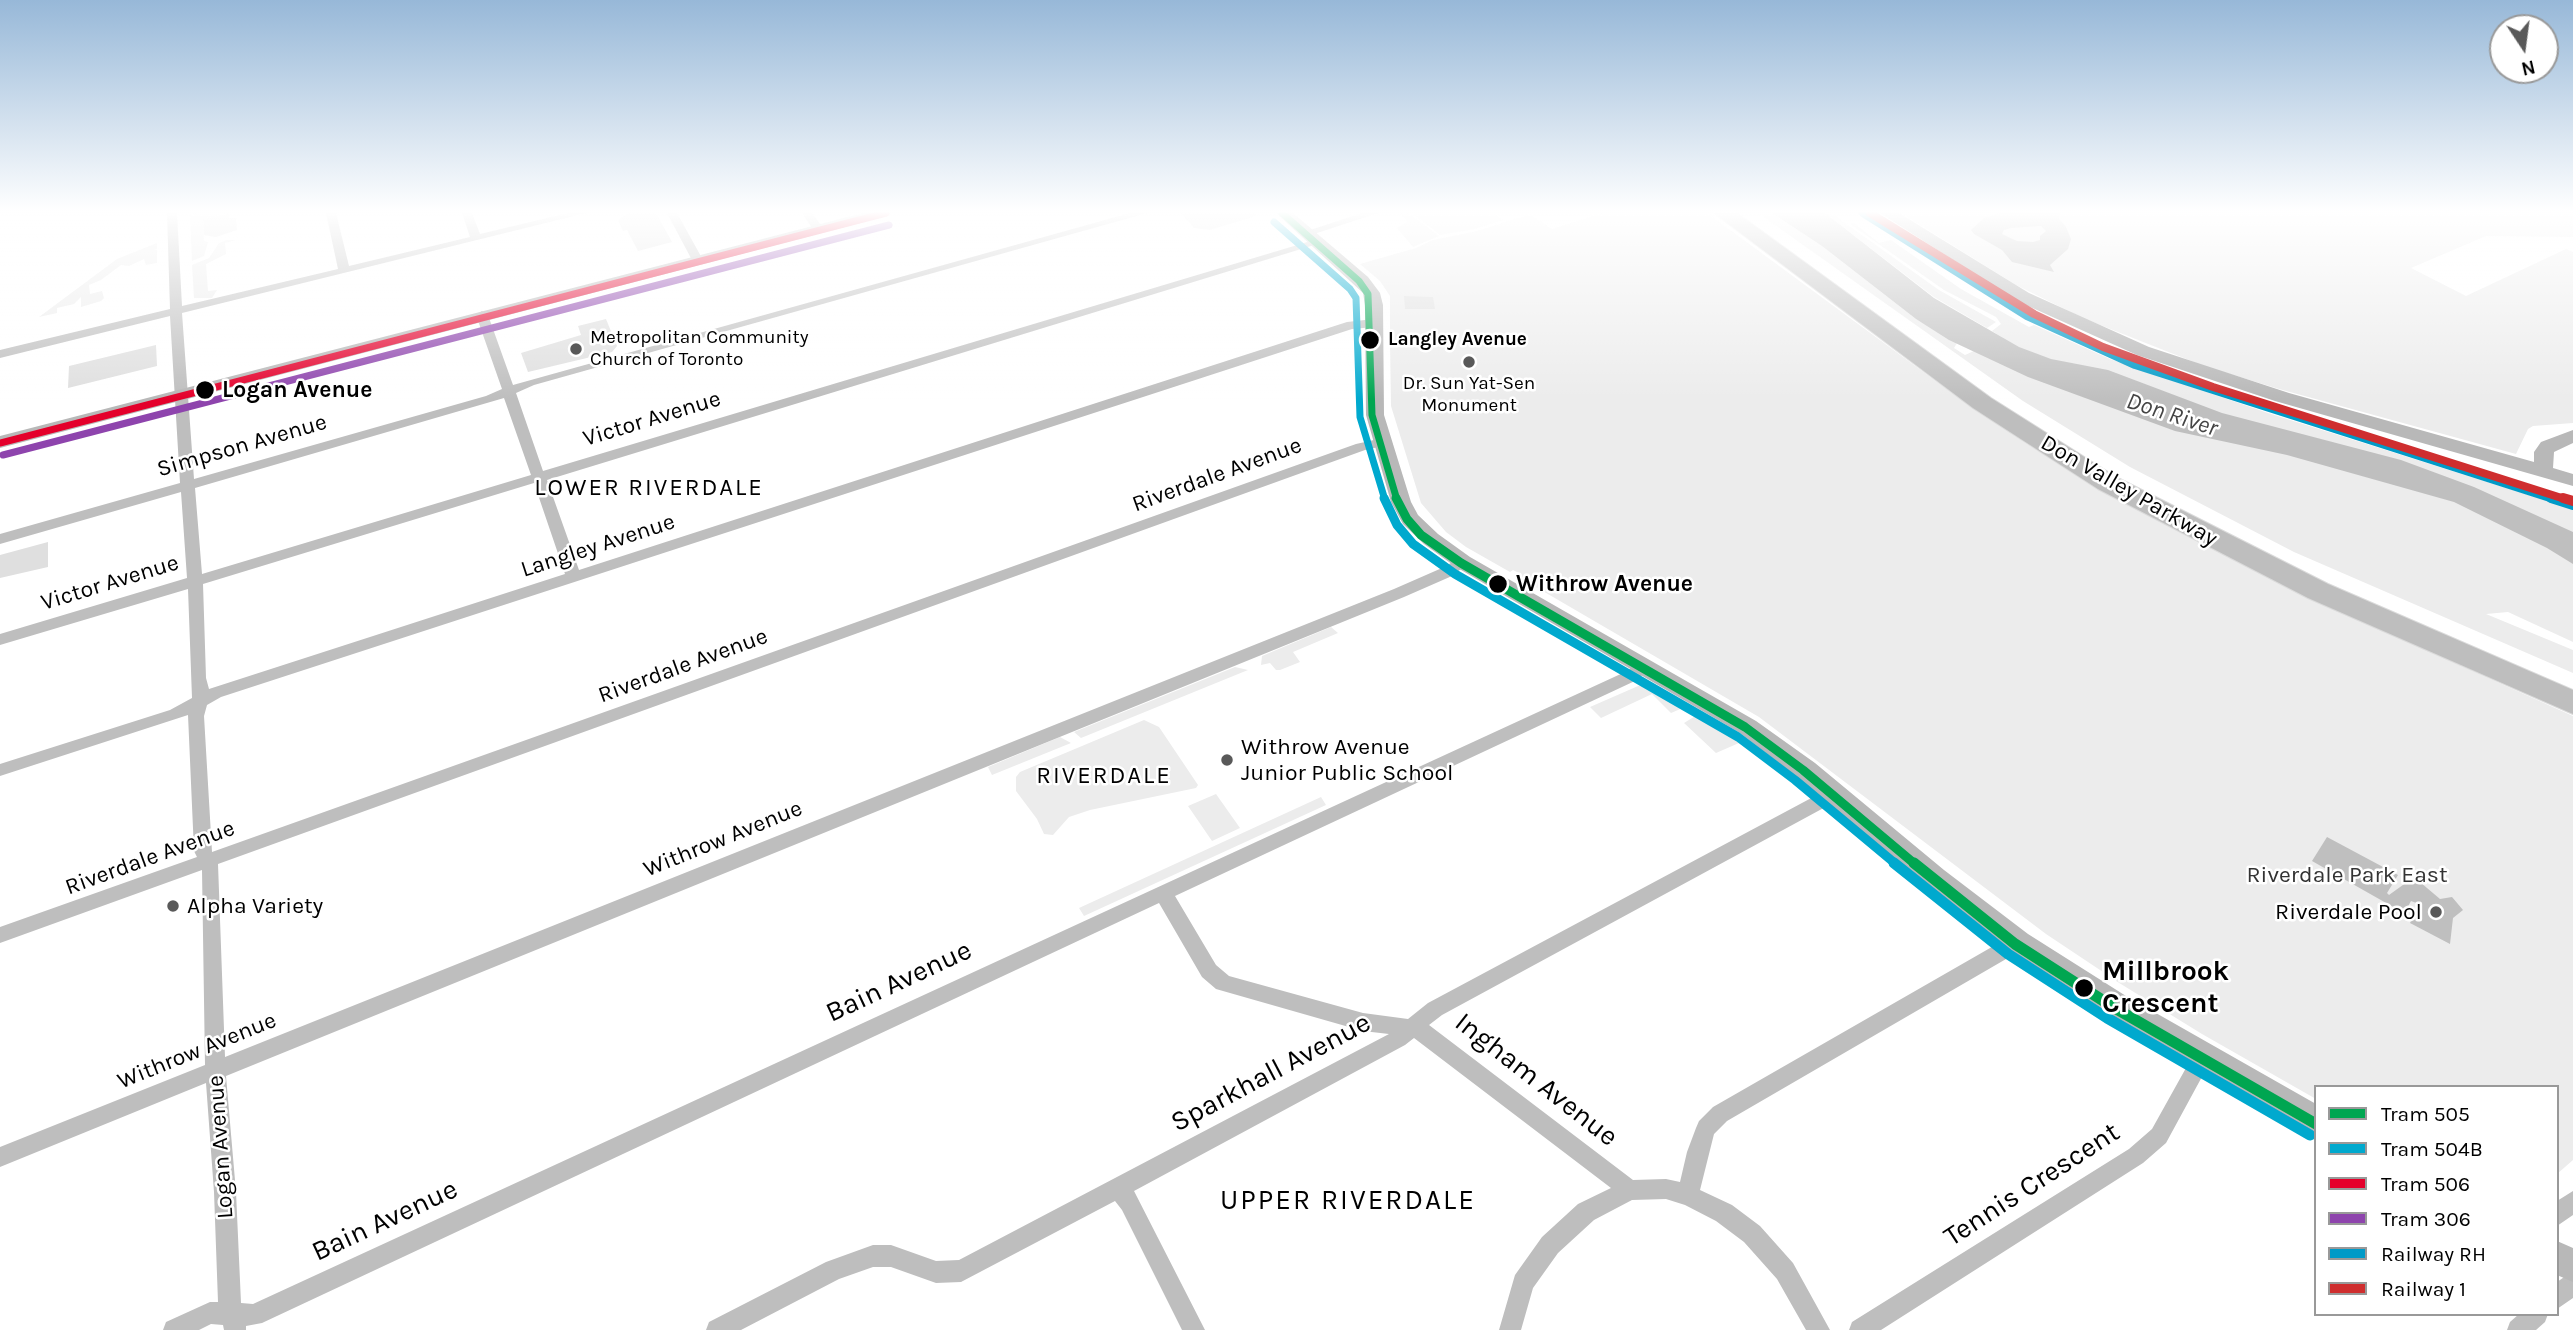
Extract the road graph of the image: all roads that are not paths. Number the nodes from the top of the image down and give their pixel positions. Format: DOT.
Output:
graph roads {
  1 [pos="175,275"];
  2 [pos="323,275"];
  3 [pos="639,275"];
  4 [pos="916,275"];
  5 [pos="1190,275"];
  6 [pos="1354,275"];
  7 [pos="1808,275"];
  8 [pos="1830,275"];
  9 [pos="1988,275"];
  10 [pos="176,310"];
  11 [pos="482,316"];
  12 [pos="1374,323"];
  13 [pos="0,354"];
  14 [pos="508,391"];
  15 [pos="182,394"];
  16 [pos="2573,436"];
  17 [pos="0,442"];
  18 [pos="1383,442"];
  19 [pos="2543,470"];
  20 [pos="537,478"];
  21 [pos="2573,480"];
  22 [pos="188,485"];
  23 [pos="0,539"];
  24 [pos="1463,562"];
  25 [pos="574,578"];
  26 [pos="195,581"];
  27 [pos="0,640"];
  28 [pos="1644,666"];
  29 [pos="2573,684"];
  30 [pos="199,702"];
  31 [pos="2573,703"];
  32 [pos="0,770"];
  33 [pos="1836,793"];
  34 [pos="209,860"];
  35 [pos="1163,892"];
  36 [pos="0,935"];
  37 [pos="2018,942"];
  38 [pos="1412,1028"];
  39 [pos="2203,1056"];
  40 [pos="215,1070"];
  41 [pos="2314,1119"];
  42 [pos="0,1157"];
  43 [pos="1118,1188"];
  44 [pos="1630,1190"];
  45 [pos="1688,1195"];
  46 [pos="2573,1201"];
  47 [pos="2559,1213"];
  48 [pos="2573,1282"];
  49 [pos="2559,1296"];
  50 [pos="2535,1316"];
  51 [pos="234,1322"];
  52 [pos="1193,1329"];
  53 [pos="174,1330"];
  54 [pos="717,1330"];
  55 [pos="1510,1330"];
  56 [pos="1819,1330"];
  57 [pos="1860,1330"];
  58 [pos="2518,1330"];
  1 -- 10 [label="street, Logan Avenue"];
  2 -- 10 [label="street"];
  3 -- 11 [label="main road"];
  4 -- 14 [label="street, Simpson Avenue"];
  5 -- 20 [label="street, Victor Avenue"];
  6 -- 12 [label="main road"];
  7 -- 31 [label="highway, Don Valley Parkway"];
  8 -- 29 [label="highway, Don Valley Parkway"];
  9 -- 19 [label="main road"];
  10 -- 13 [label="street"];
  10 -- 15 [label="street, Logan Avenue"];
  11 -- 14 [label="street"];
  11 -- 15 [label="main road"];
  12 -- 18 [label="main road"];
  12 -- 25 [label="street, Langley Avenue"];
  14 -- 20 [label="street"];
  14 -- 22 [label="street, Simpson Avenue"];
  15 -- 17 [label="main road"];
  15 -- 22 [label="street, Logan Avenue"];
  16 -- 19 [label="main road"];
  18 -- 24 [label="main road"];
  18 -- 34 [label="street, Riverdale Avenue"];
  19 -- 21 [label="main road"];
  20 -- 25 [label="street"];
  20 -- 26 [label="street, Victor Avenue"];
  22 -- 23 [label="street, Simpson Avenue"];
  22 -- 26 [label="street, Logan Avenue"];
  24 -- 28 [label="main road"];
  24 -- 40 [label="street, Withrow Avenue"];
  25 -- 30 [label="street, Langley Avenue"];
  26 -- 27 [label="street, Victor Avenue"];
  26 -- 30 [label="street, Logan Avenue"];
  28 -- 33 [label="main road"];
  28 -- 35 [label="street, Bain Avenue"];
  30 -- 32 [label="street, Langley Avenue"];
  30 -- 34 [label="street, Logan Avenue"];
  33 -- 37 [label="main road"];
  33 -- 38 [label="street, Sparkhall Avenue"];
  34 -- 36 [label="street, Riverdale Avenue"];
  34 -- 40 [label="street, Logan Avenue"];
  35 -- 38 [label="street, Ingham Avenue"];
  35 -- 51 [label="street, Bain Avenue"];
  37 -- 39 [label="main road"];
  37 -- 45 [label="street"];
  38 -- 43 [label="street, Sparkhall Avenue"];
  38 -- 44 [label="street, Ingham Avenue"];
  39 -- 41 [label="main road"];
  39 -- 57 [label="street, Tennis Crescent"];
  40 -- 42 [label="street, Withrow Avenue"];
  40 -- 51 [label="street, Logan Avenue"];
  43 -- 52 [label="street"];
  43 -- 54 [label="street, Sparkhall Avenue"];
  44 -- 45 [label="street"];
  44 -- 55 [label="street"];
  45 -- 56 [label="street"];
  46 -- 47 [label="street"];
  48 -- 49 [label="street"];
  50 -- 58 [label="street"];
  51 -- 53 [label="street, Bain Avenue"];
}
